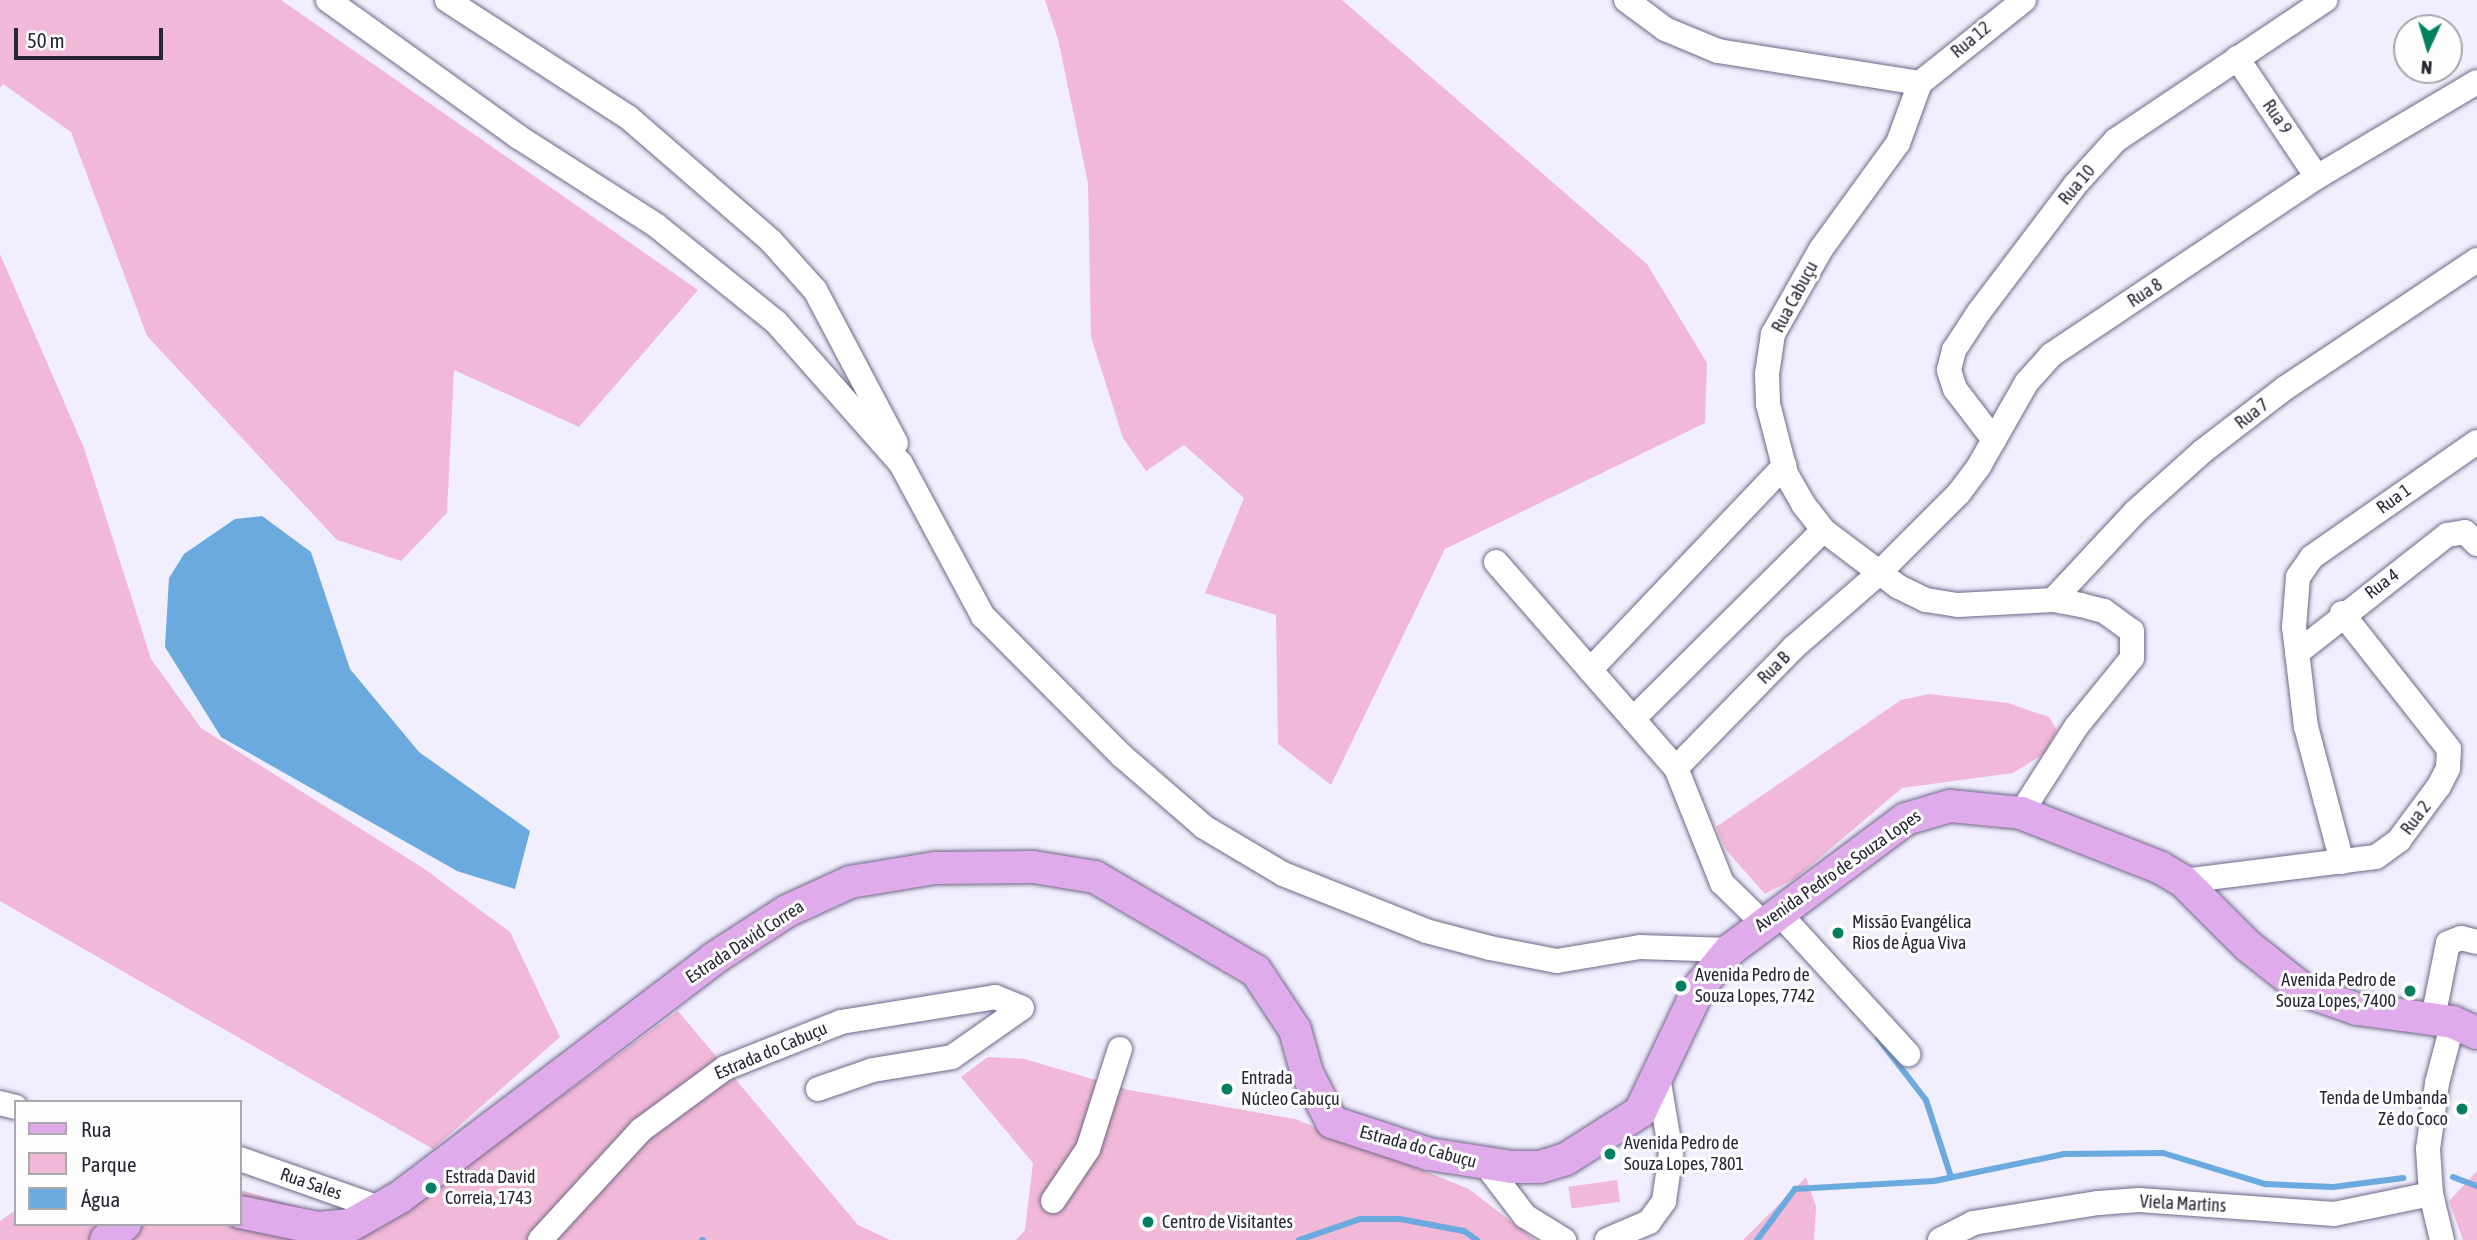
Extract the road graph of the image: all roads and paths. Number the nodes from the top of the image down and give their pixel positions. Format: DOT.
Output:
graph roads {
  1 [pos="328,0"];
  2 [pos="447,0"];
  3 [pos="1626,0"];
  4 [pos="2024,0"];
  5 [pos="2325,0"];
  6 [pos="2237,58"];
  7 [pos="2477,82"];
  8 [pos="1920,83"];
  9 [pos="2317,177"];
  10 [pos="2477,260"];
  11 [pos="1994,440"];
  12 [pos="2477,442"];
  13 [pos="901,464"];
  14 [pos="1784,466"];
  15 [pos="1824,530"];
  16 [pos="2474,541"];
  17 [pos="1496,562"];
  18 [pos="1878,574"];
  19 [pos="2053,600"];
  20 [pos="2342,613"];
  21 [pos="2297,653"];
  22 [pos="1590,670"];
  23 [pos="1633,719"];
  24 [pos="1676,768"];
  25 [pos="2021,813"];
  26 [pos="2342,862"];
  27 [pos="2183,881"];
  28 [pos="1771,917"];
  29 [pos="2477,942"];
  30 [pos="1730,950"];
  31 [pos="2454,1024"];
  32 [pos="1120,1049"];
  33 [pos="1908,1054"];
  34 [pos="1658,1077"];
  35 [pos="818,1088"];
  36 [pos="1332,1122"];
  37 [pos="242,1160"];
  38 [pos="1486,1165"];
  39 [pos="2431,1194"];
  40 [pos="1053,1201"];
  41 [pos="382,1209"];
  42 [pos="242,1212"];
  43 [pos="123,1226"];
  44 [pos="106,1240"];
  45 [pos="540,1240"];
  46 [pos="1564,1240"];
  47 [pos="1607,1240"];
  48 [pos="1940,1240"];
  49 [pos="2442,1240"];
  1 -- 13 [label="street"];
  2 -- 13 [label="street"];
  3 -- 8 [label="street"];
  4 -- 8 [label="street, Rua 12"];
  5 -- 6 [label="street, Rua 10"];
  6 -- 9 [label="street, Rua 9"];
  6 -- 11 [label="street, Rua 10"];
  7 -- 9 [label="street, Rua 8"];
  8 -- 14 [label="street, Rua Cabuçu"];
  9 -- 11 [label="street, Rua 8"];
  10 -- 19 [label="street, Rua 7"];
  11 -- 18 [label="street, Rua 8"];
  12 -- 21 [label="street, Rua 1"];
  13 -- 30 [label="street"];
  14 -- 15 [label="street, Rua Cabuçu"];
  14 -- 22 [label="street"];
  15 -- 18 [label="street, Rua Cabuçu"];
  15 -- 23 [label="street"];
  16 -- 20 [label="street, Rua 4"];
  17 -- 22 [label="street"];
  18 -- 19 [label="street, Rua Cabuçu"];
  18 -- 24 [label="street, Rua B"];
  19 -- 25 [label="street, Rua Cabuçu"];
  20 -- 21 [label="street, Rua 4"];
  20 -- 26 [label="street, Rua 2"];
  21 -- 26 [label="street"];
  22 -- 23 [label="street"];
  23 -- 24 [label="street"];
  24 -- 28 [label="street"];
  25 -- 27 [label="main road, Avenida Pedro de Souza Lopes"];
  25 -- 28 [label="main road, Avenida Pedro de Souza Lopes"];
  26 -- 27 [label="street, Rua 2"];
  27 -- 31 [label="main road, Avenida Pedro de Souza Lopes"];
  28 -- 30 [label="main road, Avenida Pedro de Souza Lopes"];
  28 -- 33 [label="street"];
  29 -- 31 [label="street"];
  30 -- 34 [label="main road, Estrada do Cabuçu"];
  31 -- 39 [label="street"];
  32 -- 40 [label="street"];
  34 -- 38 [label="main road, Estrada do Cabuçu"];
  34 -- 47 [label="street"];
  35 -- 45 [label="street, Estrada do Cabuçu"];
  36 -- 38 [label="main road, Estrada do Cabuçu"];
  36 -- 41 [label="main road, Estrada David Correa"];
  37 -- 41 [label="street, Rua Sales"];
  38 -- 46 [label="street"];
  39 -- 48 [label="street, Viela Martins"];
  39 -- 49 [label="street"];
  41 -- 42 [label="main road, Estrada David Correa"];
  43 -- 44 [label="main road"];
}
